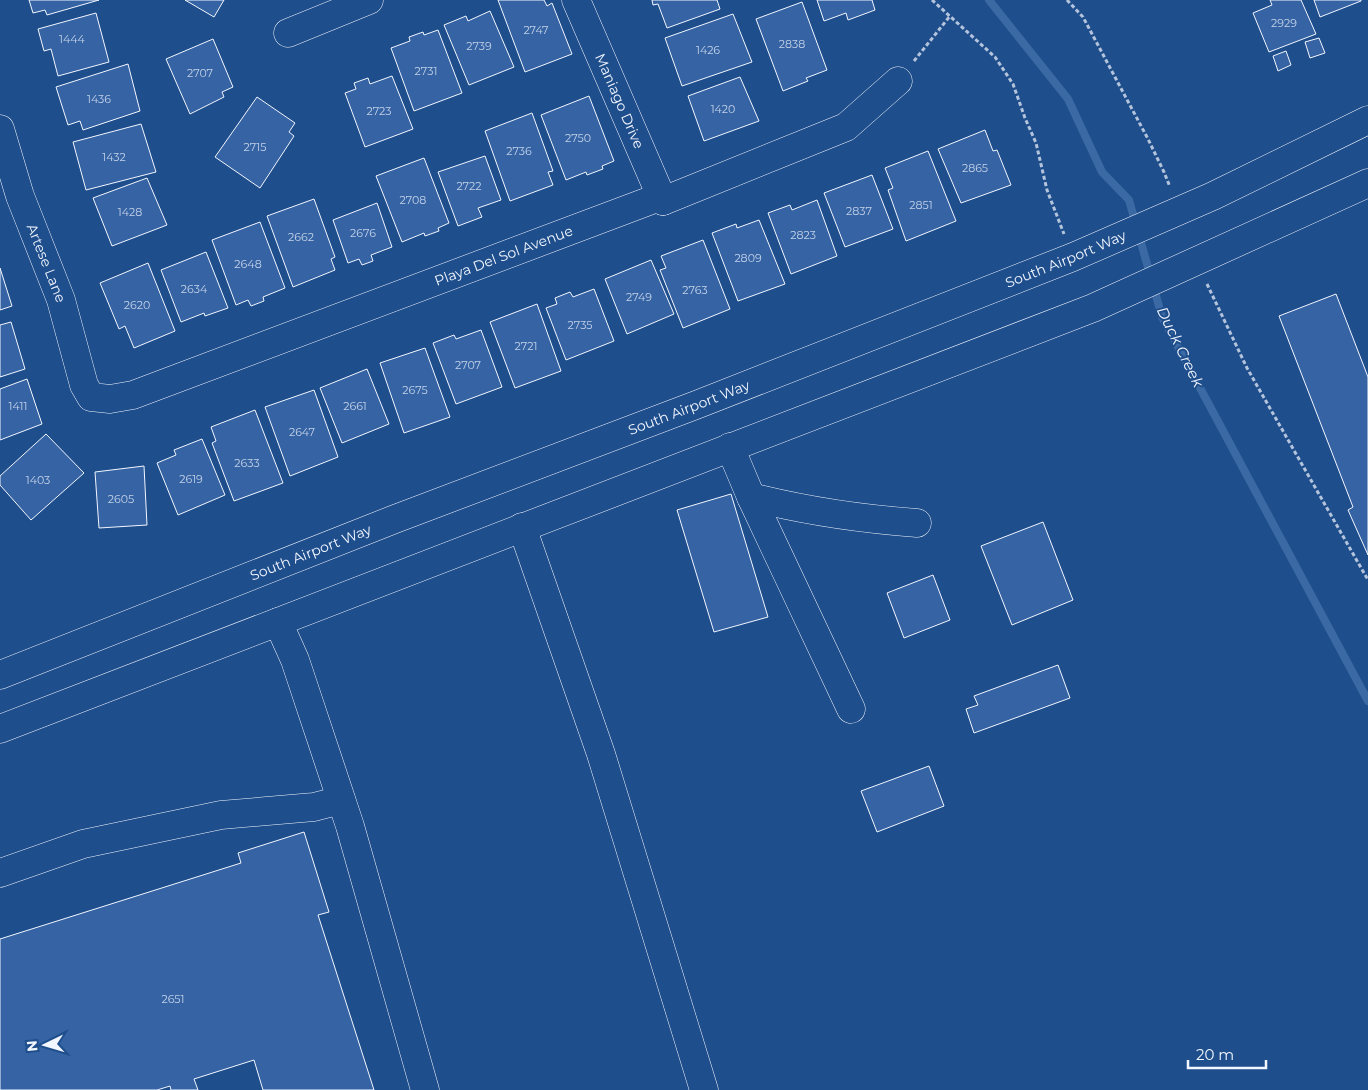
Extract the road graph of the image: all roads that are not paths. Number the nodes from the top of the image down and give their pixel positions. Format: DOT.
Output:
graph roads {
  1 [pos="369,0"];
  2 [pos="576,0"];
  3 [pos="288,33"];
  4 [pos="898,81"];
  5 [pos="1368,120"];
  6 [pos="0,129"];
  7 [pos="1368,183"];
  8 [pos="10,200"];
  9 [pos="663,201"];
  10 [pos="92,397"];
  11 [pos="730,447"];
  12 [pos="751,497"];
  13 [pos="917,523"];
  14 [pos="522,527"];
  15 [pos="278,622"];
  16 [pos="0,675"];
  17 [pos="851,709"];
  18 [pos="0,729"];
  19 [pos="341,800"];
  20 [pos="0,872"];
  21 [pos="424,1090"];
  22 [pos="704,1090"];
  1 -- 3 [label="main road"];
  2 -- 9 [label="main road, Maniago Drive"];
  4 -- 9 [label="main road, Playa Del Sol Avenue"];
  5 -- 16 [label="main road, South Airport Way"];
  6 -- 8 [label="main road, Artese Lane"];
  7 -- 11 [label="main road"];
  8 -- 10 [label="main road, Artese Lane"];
  9 -- 10 [label="main road, Playa Del Sol Avenue"];
  11 -- 12 [label="main road"];
  11 -- 14 [label="main road"];
  12 -- 13 [label="main road"];
  12 -- 17 [label="main road"];
  14 -- 15 [label="main road"];
  14 -- 22 [label="main road"];
  15 -- 18 [label="main road"];
  15 -- 19 [label="main road"];
  19 -- 20 [label="main road"];
  19 -- 21 [label="main road"];
}
